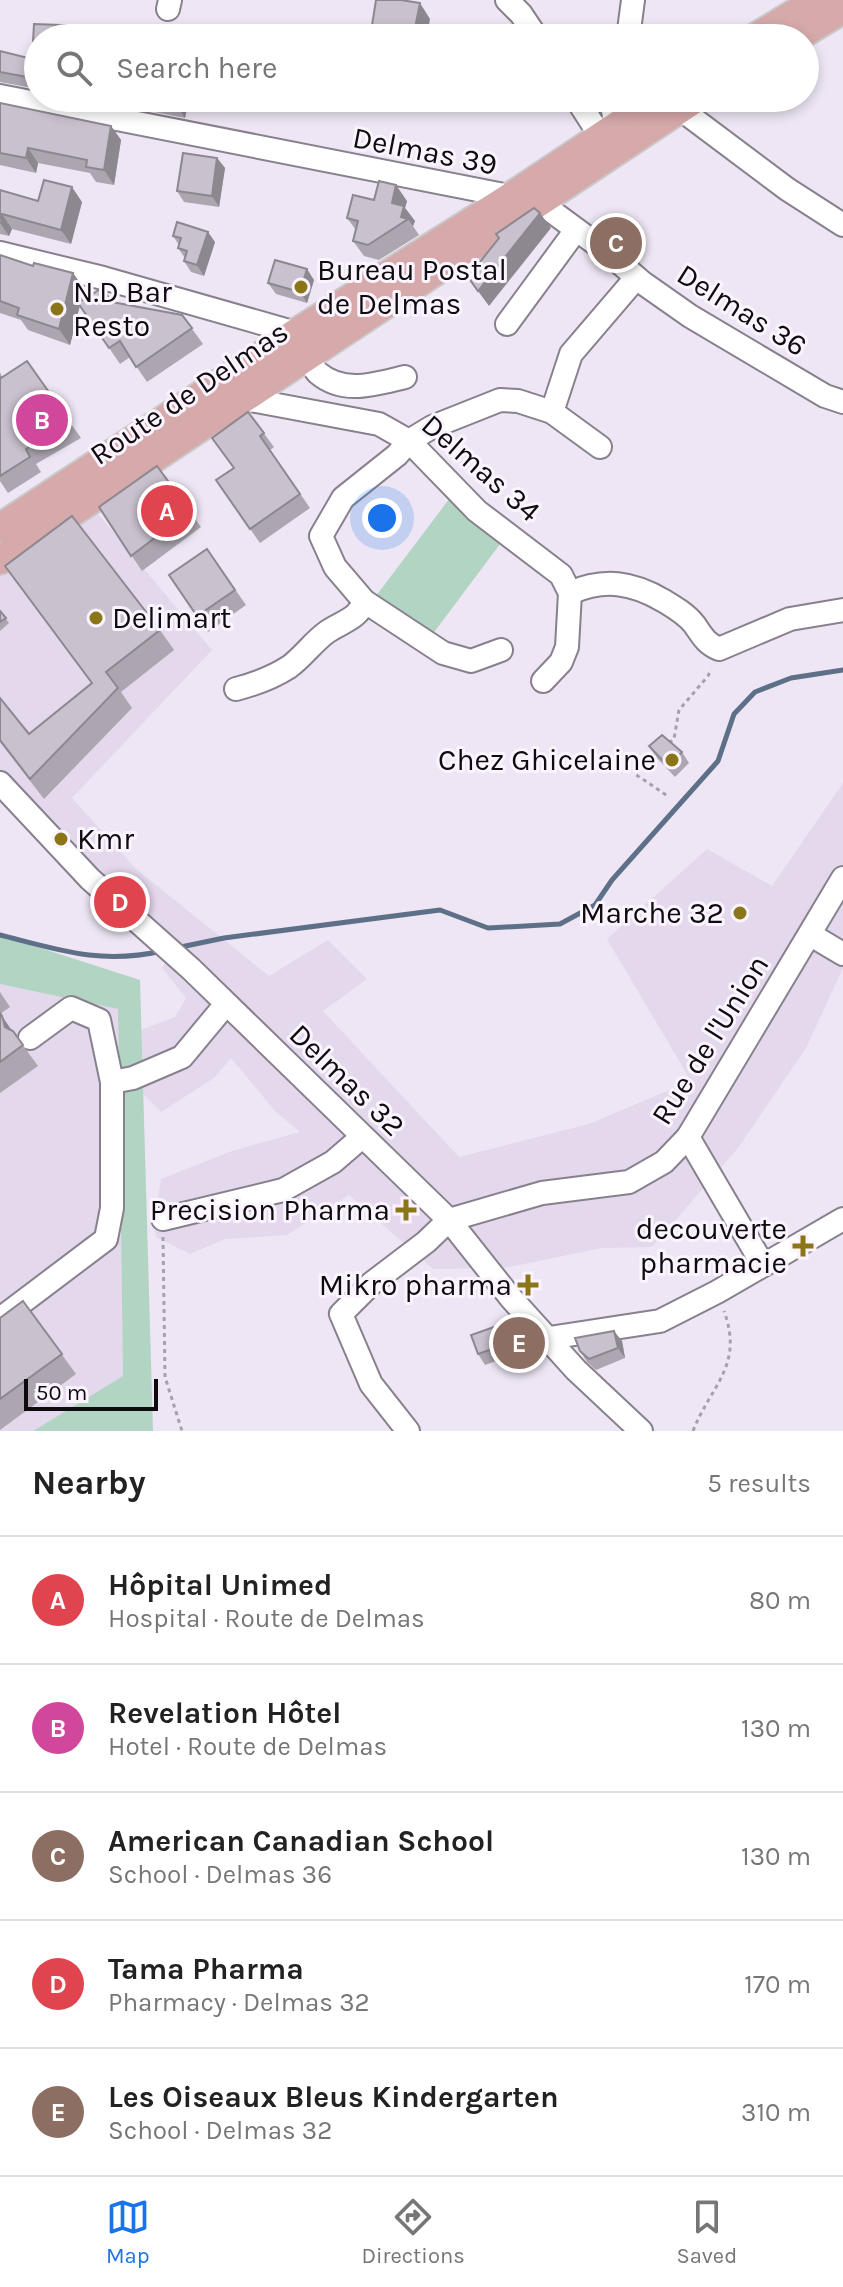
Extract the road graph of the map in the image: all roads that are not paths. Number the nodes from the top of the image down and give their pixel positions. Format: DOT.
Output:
graph roads {
  1 [pos="507,0"];
  2 [pos="633,0"];
  3 [pos="817,0"];
  4 [pos="843,9"];
  5 [pos="528,24"];
  6 [pos="630,24"];
  7 [pos="778,24"];
  8 [pos="818,24"];
  9 [pos="0,96"];
  10 [pos="24,101"];
  11 [pos="80,112"];
  12 [pos="601,112"];
  13 [pos="649,112"];
  14 [pos="692,112"];
  15 [pos="620,123"];
  16 [pos="509,198"];
  17 [pos="539,202"];
  18 [pos="843,225"];
  19 [pos="576,230"];
  20 [pos="0,253"];
  21 [pos="636,278"];
  22 [pos="507,324"];
  23 [pos="302,344"];
  24 [pos="405,377"];
  25 [pos="240,398"];
  26 [pos="843,402"];
  27 [pos="552,412"];
  28 [pos="409,441"];
  29 [pos="600,447"];
  30 [pos="0,528"];
  31 [pos="0,560"];
  32 [pos="570,593"];
  33 [pos="364,601"];
  34 [pos="843,610"];
  35 [pos="501,650"];
  36 [pos="543,681"];
  37 [pos="236,689"];
  38 [pos="0,783"];
  39 [pos="843,878"];
  40 [pos="811,935"];
  41 [pos="843,954"];
  42 [pos="226,1004"];
  43 [pos="30,1038"];
  44 [pos="112,1082"];
  45 [pos="362,1137"];
  46 [pos="688,1137"];
  47 [pos="163,1219"];
  48 [pos="843,1219"];
  49 [pos="449,1220"];
  50 [pos="763,1265"];
  51 [pos="0,1319"];
  52 [pos="549,1338"];
  53 [pos="408,1431"];
  54 [pos="641,1431"];
  1 -- 5 [label="street"];
  2 -- 6 [label="street"];
  3 -- 7 [label="main road"];
  4 -- 8 [label="main road"];
  9 -- 10 [label="street, Delmas 39"];
  11 -- 16 [label="street, Delmas 39"];
  12 -- 15 [label="street"];
  13 -- 15 [label="main road, Route de Delmas"];
  14 -- 18 [label="street"];
  15 -- 16 [label="main road, Route de Delmas"];
  15 -- 17 [label="main road, Route de Delmas"];
  16 -- 17 [label="street, Delmas 39"];
  16 -- 23 [label="main road, Route de Delmas"];
  17 -- 19 [label="street, Delmas 36"];
  17 -- 23 [label="main road, Route de Delmas"];
  19 -- 21 [label="street, Delmas 36"];
  19 -- 22 [label="street"];
  20 -- 23 [label="street"];
  21 -- 26 [label="street, Delmas 36"];
  21 -- 27 [label="street"];
  23 -- 24 [label="street"];
  23 -- 25 [label="main road, Route de Delmas"];
  23 -- 30 [label="main road, Route de Delmas"];
  25 -- 28 [label="street, Delmas 34"];
  25 -- 31 [label="main road, Route de Delmas"];
  27 -- 28 [label="street"];
  27 -- 29 [label="street"];
  28 -- 32 [label="street, Delmas 34"];
  28 -- 33 [label="street"];
  32 -- 34 [label="street"];
  32 -- 36 [label="street"];
  33 -- 35 [label="street"];
  33 -- 37 [label="street"];
  38 -- 42 [label="street, Delmas 32"];
  39 -- 40 [label="street, Rue de l'Union"];
  40 -- 41 [label="street"];
  40 -- 46 [label="street, Rue de l'Union"];
  42 -- 44 [label="street"];
  42 -- 45 [label="street, Delmas 32"];
  43 -- 44 [label="street"];
  44 -- 51 [label="street"];
  45 -- 47 [label="street"];
  45 -- 49 [label="street, Delmas 32"];
  46 -- 49 [label="street, Rue de l'Union"];
  46 -- 50 [label="street"];
  48 -- 50 [label="street"];
  49 -- 52 [label="street, Delmas 32"];
  49 -- 53 [label="street"];
  50 -- 52 [label="street"];
  52 -- 54 [label="street, Delmas 32"];
}
